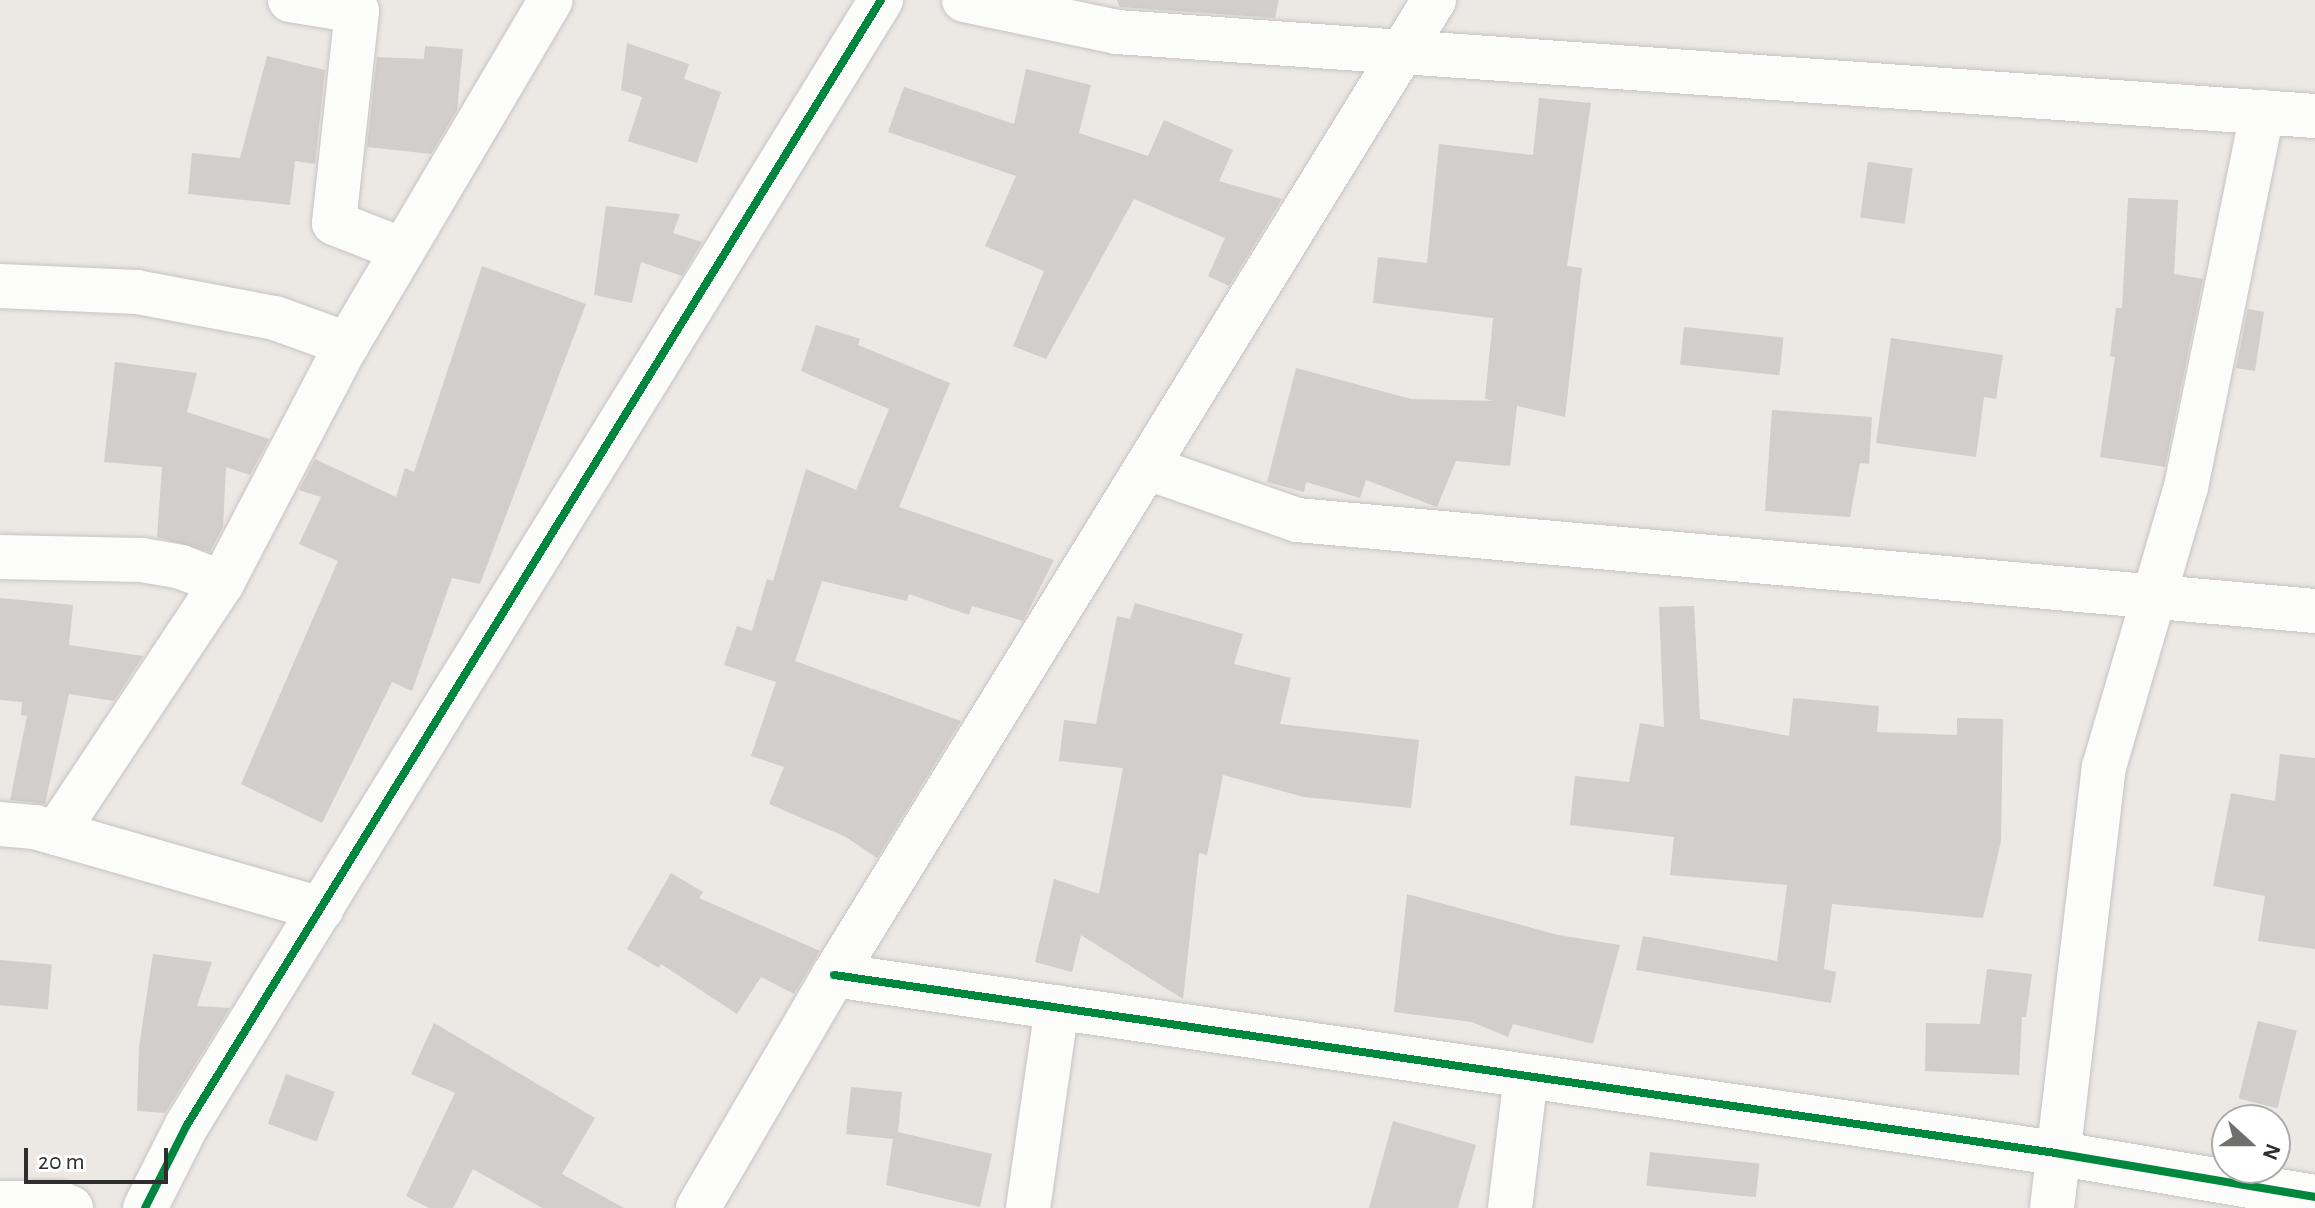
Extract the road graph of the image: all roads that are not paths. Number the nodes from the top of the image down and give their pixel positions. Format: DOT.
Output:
graph roads {
  1 [pos="290,0"];
  2 [pos="551,0"];
  3 [pos="881,0"];
  4 [pos="964,0"];
  5 [pos="1434,0"];
  6 [pos="1405,52"];
  7 [pos="2262,112"];
  8 [pos="2315,116"];
  9 [pos="403,250"];
  10 [pos="0,286"];
  11 [pos="347,344"];
  12 [pos="1148,468"];
  13 [pos="0,557"];
  14 [pos="222,583"];
  15 [pos="2152,596"];
  16 [pos="2315,611"];
  17 [pos="0,824"];
  18 [pos="56,833"];
  19 [pos="321,909"];
  20 [pos="834,975"];
  21 [pos="1057,1007"];
  22 [pos="1526,1076"];
  23 [pos="2055,1153"];
  24 [pos="2315,1197"];
  25 [pos="0,1203"];
  26 [pos="71,1208"];
  27 [pos="145,1208"];
  28 [pos="698,1208"];
  29 [pos="1028,1208"];
  30 [pos="1510,1208"];
  31 [pos="2052,1208"];
  1 -- 9 [label="street"];
  2 -- 9 [label="street"];
  3 -- 19 [label="street"];
  4 -- 6 [label="street"];
  5 -- 6 [label="street"];
  6 -- 7 [label="street"];
  6 -- 12 [label="street"];
  7 -- 8 [label="street"];
  7 -- 15 [label="street"];
  9 -- 11 [label="street"];
  10 -- 11 [label="street"];
  11 -- 14 [label="street"];
  12 -- 15 [label="street"];
  12 -- 20 [label="street"];
  13 -- 14 [label="street"];
  14 -- 18 [label="street"];
  15 -- 16 [label="street"];
  15 -- 23 [label="street"];
  17 -- 18 [label="street"];
  18 -- 19 [label="street"];
  19 -- 27 [label="street"];
  20 -- 21 [label="street"];
  20 -- 28 [label="street"];
  21 -- 22 [label="street"];
  21 -- 29 [label="street"];
  22 -- 23 [label="street"];
  22 -- 30 [label="street"];
  23 -- 24 [label="street"];
  23 -- 31 [label="street"];
  25 -- 26 [label="street"];
}
